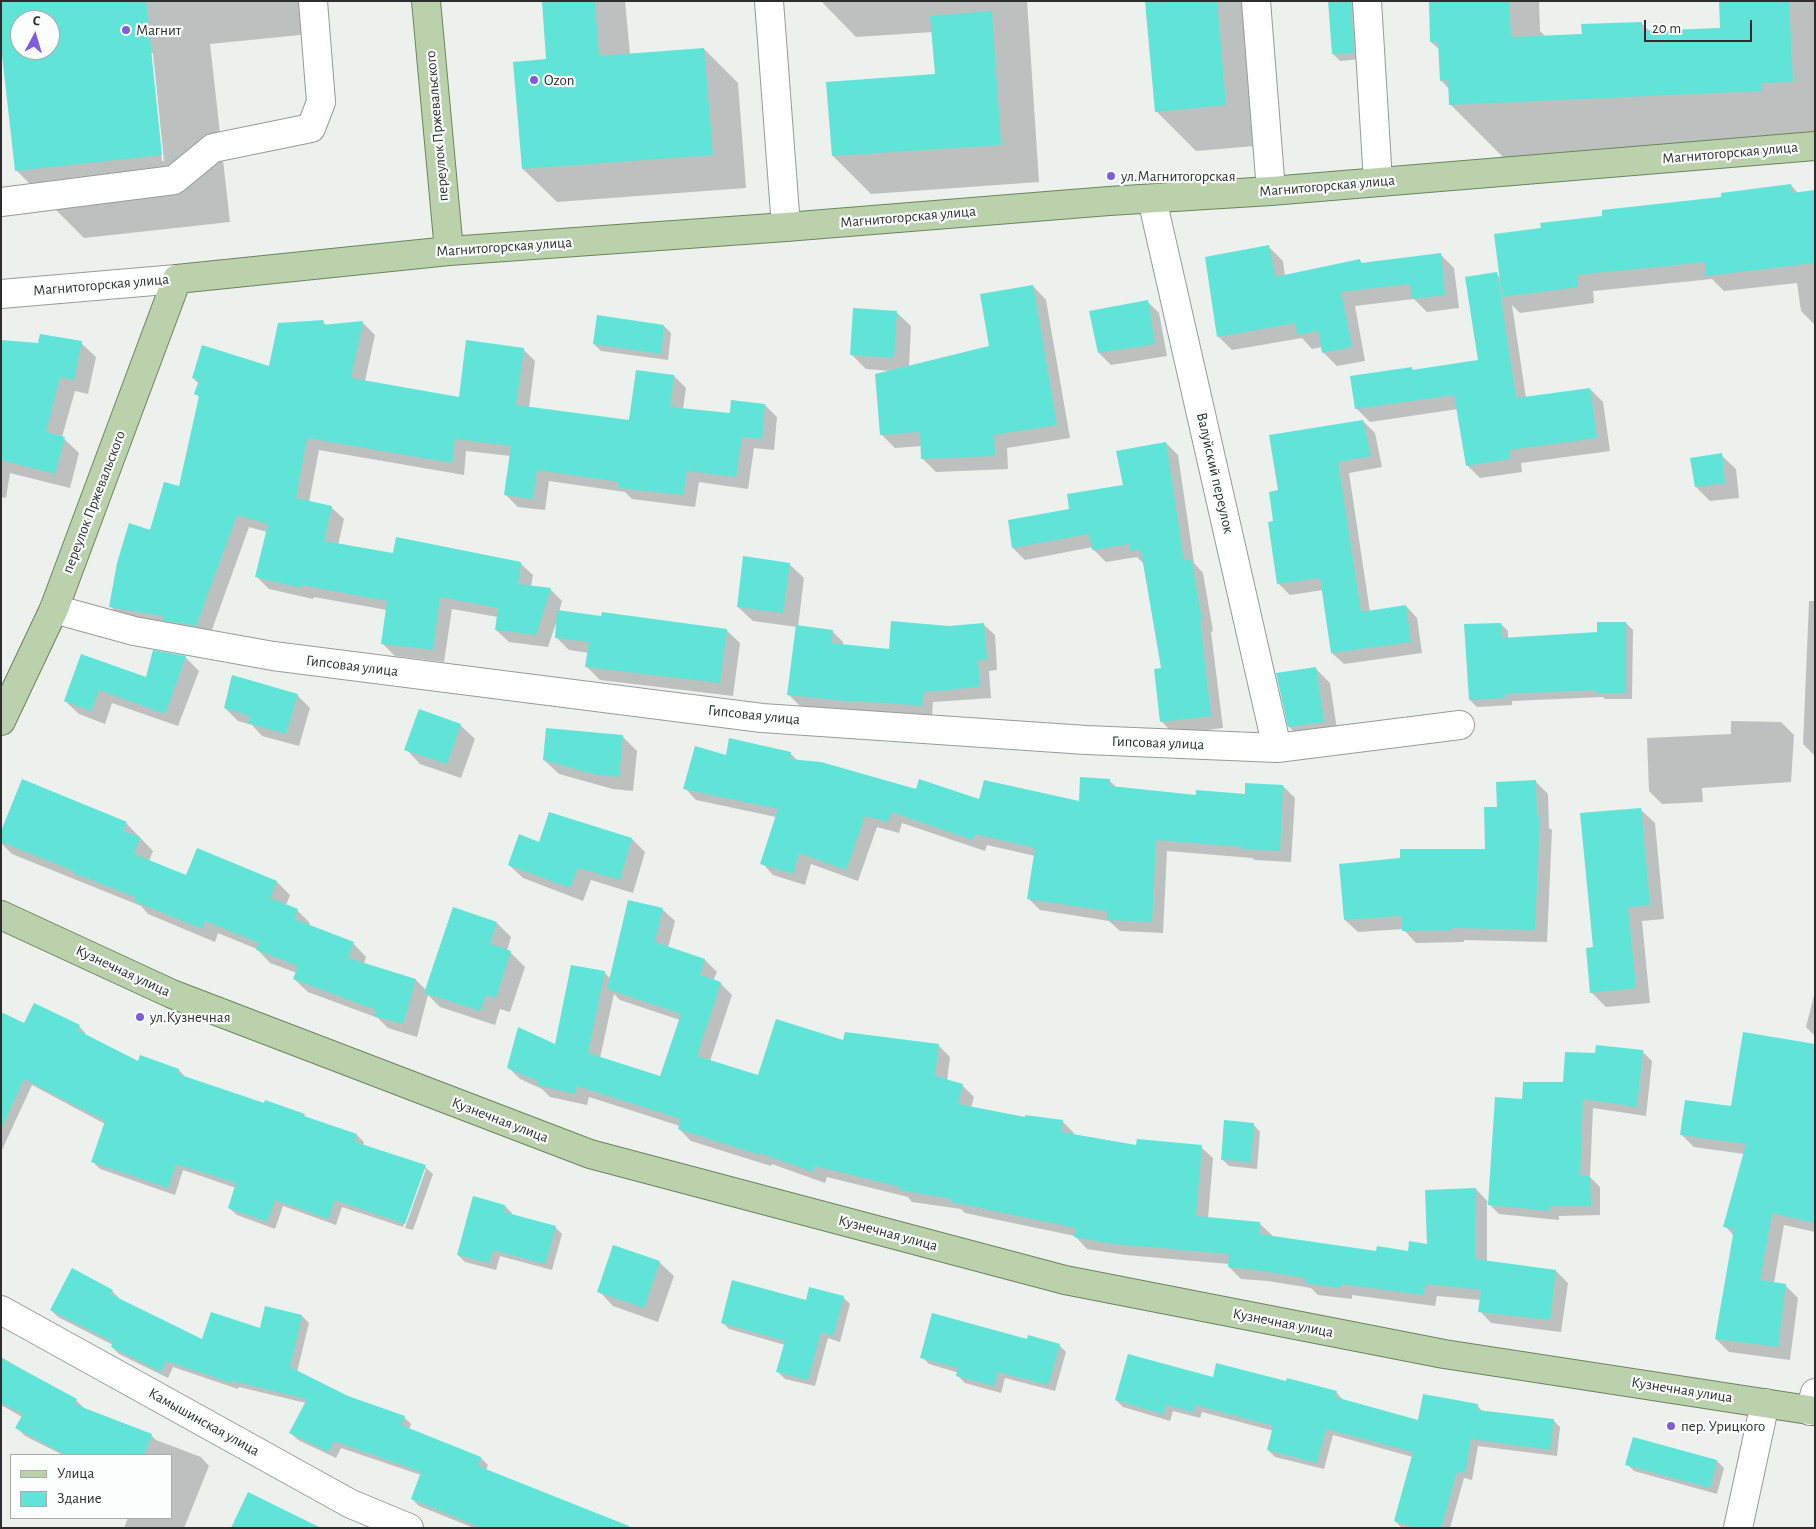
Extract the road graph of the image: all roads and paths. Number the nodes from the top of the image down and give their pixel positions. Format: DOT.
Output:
graph roads {
  1 [pos="313,1"];
  2 [pos="426,1"];
  3 [pos="769,1"];
  4 [pos="1256,1"];
  5 [pos="1367,1"];
  6 [pos="1815,146"];
  7 [pos="1378,182"];
  8 [pos="1270,191"];
  9 [pos="1152,199"];
  10 [pos="1,202"];
  11 [pos="786,227"];
  12 [pos="448,251"];
  13 [pos="177,279"];
  14 [pos="1,294"];
  15 [pos="54,609"];
  16 [pos="1,721"];
  17 [pos="1460,725"];
  18 [pos="1277,748"];
  19 [pos="1,915"];
  20 [pos="1,1310"];
  21 [pos="1765,1403"];
  22 [pos="1813,1405"];
  23 [pos="409,1528"];
  24 [pos="1738,1528"];
  1 -- 10 [label="street"];
  2 -- 12 [label="main road, переулок Пржевальского"];
  3 -- 11 [label="street"];
  4 -- 8 [label="street"];
  5 -- 7 [label="street"];
  6 -- 7 [label="main road, Магнитогорская улица"];
  7 -- 8 [label="main road, Магнитогорская улица"];
  8 -- 9 [label="main road, Магнитогорская улица"];
  9 -- 11 [label="main road, Магнитогорская улица"];
  9 -- 18 [label="street, Валуйский переулок"];
  11 -- 12 [label="main road, Магнитогорская улица"];
  12 -- 13 [label="main road, Магнитогорская улица"];
  13 -- 14 [label="street, Магнитогорская улица"];
  13 -- 15 [label="main road, переулок Пржевальского"];
  15 -- 16 [label="main road, переулок Пржевальского"];
  15 -- 18 [label="street, Гипсовая улица"];
  17 -- 18 [label="street, Гипсовая улица"];
  19 -- 21 [label="main road, Кузнечная улица"];
  20 -- 23 [label="street, Камышинская улица"];
  21 -- 22 [label="main road, Кузнечная улица"];
  21 -- 24 [label="street"];
}
